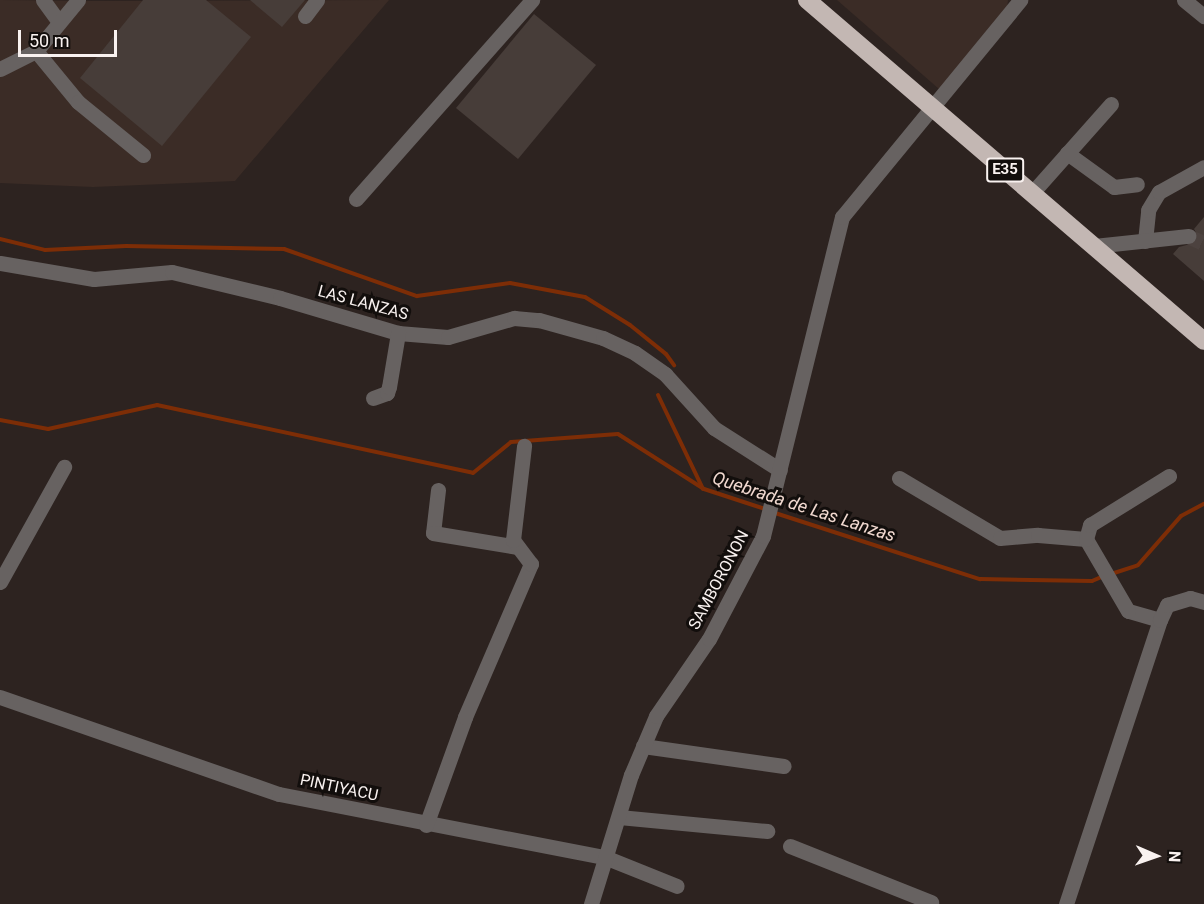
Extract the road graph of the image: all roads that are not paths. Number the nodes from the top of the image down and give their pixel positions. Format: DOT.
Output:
graph roads {
  1 [pos="43,0"];
  2 [pos="78,0"];
  3 [pos="317,0"];
  4 [pos="532,0"];
  5 [pos="807,0"];
  6 [pos="1020,0"];
  7 [pos="1184,0"];
  8 [pos="305,16"];
  9 [pos="1204,16"];
  10 [pos="59,22"];
  11 [pos="36,51"];
  12 [pos="0,69"];
  13 [pos="1111,104"];
  14 [pos="933,109"];
  15 [pos="1067,153"];
  16 [pos="143,154"];
  17 [pos="1201,172"];
  18 [pos="1137,184"];
  19 [pos="1032,193"];
  20 [pos="356,199"];
  21 [pos="1188,236"];
  22 [pos="1145,241"];
  23 [pos="1094,246"];
  24 [pos="0,263"];
  25 [pos="398,333"];
  26 [pos="1204,340"];
  27 [pos="373,398"];
  28 [pos="524,446"];
  29 [pos="64,467"];
  30 [pos="779,476"];
  31 [pos="1169,476"];
  32 [pos="899,478"];
  33 [pos="438,490"];
  34 [pos="1086,539"];
  35 [pos="518,547"];
  36 [pos="0,582"];
  37 [pos="1204,602"];
  38 [pos="1160,621"];
  39 [pos="0,698"];
  40 [pos="643,746"];
  41 [pos="784,766"];
  42 [pos="619,817"];
  43 [pos="426,825"];
  44 [pos="767,831"];
  45 [pos="790,846"];
  46 [pos="607,858"];
  47 [pos="677,886"];
  48 [pos="933,903"];
  49 [pos="591,904"];
  50 [pos="1066,904"];
  1 -- 10 [label="street"];
  2 -- 10 [label="street"];
  3 -- 8 [label="street"];
  4 -- 20 [label="street"];
  5 -- 14 [label="highway, E35"];
  6 -- 14 [label="street, SAMBORONON"];
  7 -- 9 [label="street"];
  10 -- 11 [label="street"];
  11 -- 12 [label="street"];
  11 -- 16 [label="street"];
  13 -- 15 [label="street"];
  14 -- 19 [label="highway, E35"];
  14 -- 30 [label="street, SAMBORONON"];
  15 -- 18 [label="street"];
  15 -- 19 [label="street"];
  17 -- 22 [label="street"];
  19 -- 23 [label="highway, E35"];
  21 -- 22 [label="street"];
  22 -- 23 [label="street"];
  23 -- 26 [label="highway, E35"];
  24 -- 25 [label="street, LAS LANZAS"];
  25 -- 27 [label="street"];
  25 -- 30 [label="street, LAS LANZAS"];
  28 -- 35 [label="street"];
  29 -- 36 [label="street"];
  30 -- 40 [label="street, SAMBORONON"];
  31 -- 34 [label="street"];
  32 -- 34 [label="street"];
  33 -- 35 [label="street"];
  34 -- 38 [label="street"];
  35 -- 43 [label="street"];
  37 -- 38 [label="street"];
  38 -- 50 [label="street"];
  39 -- 43 [label="street, PINTIYACU"];
  40 -- 41 [label="street"];
  40 -- 42 [label="street, SAMBORONON"];
  42 -- 44 [label="street"];
  42 -- 46 [label="street, SAMBORONON"];
  43 -- 46 [label="street, PINTIYACU"];
  45 -- 48 [label="street"];
  46 -- 47 [label="street, PINTIYACU"];
  46 -- 49 [label="street, SAMBORONON"];
}
